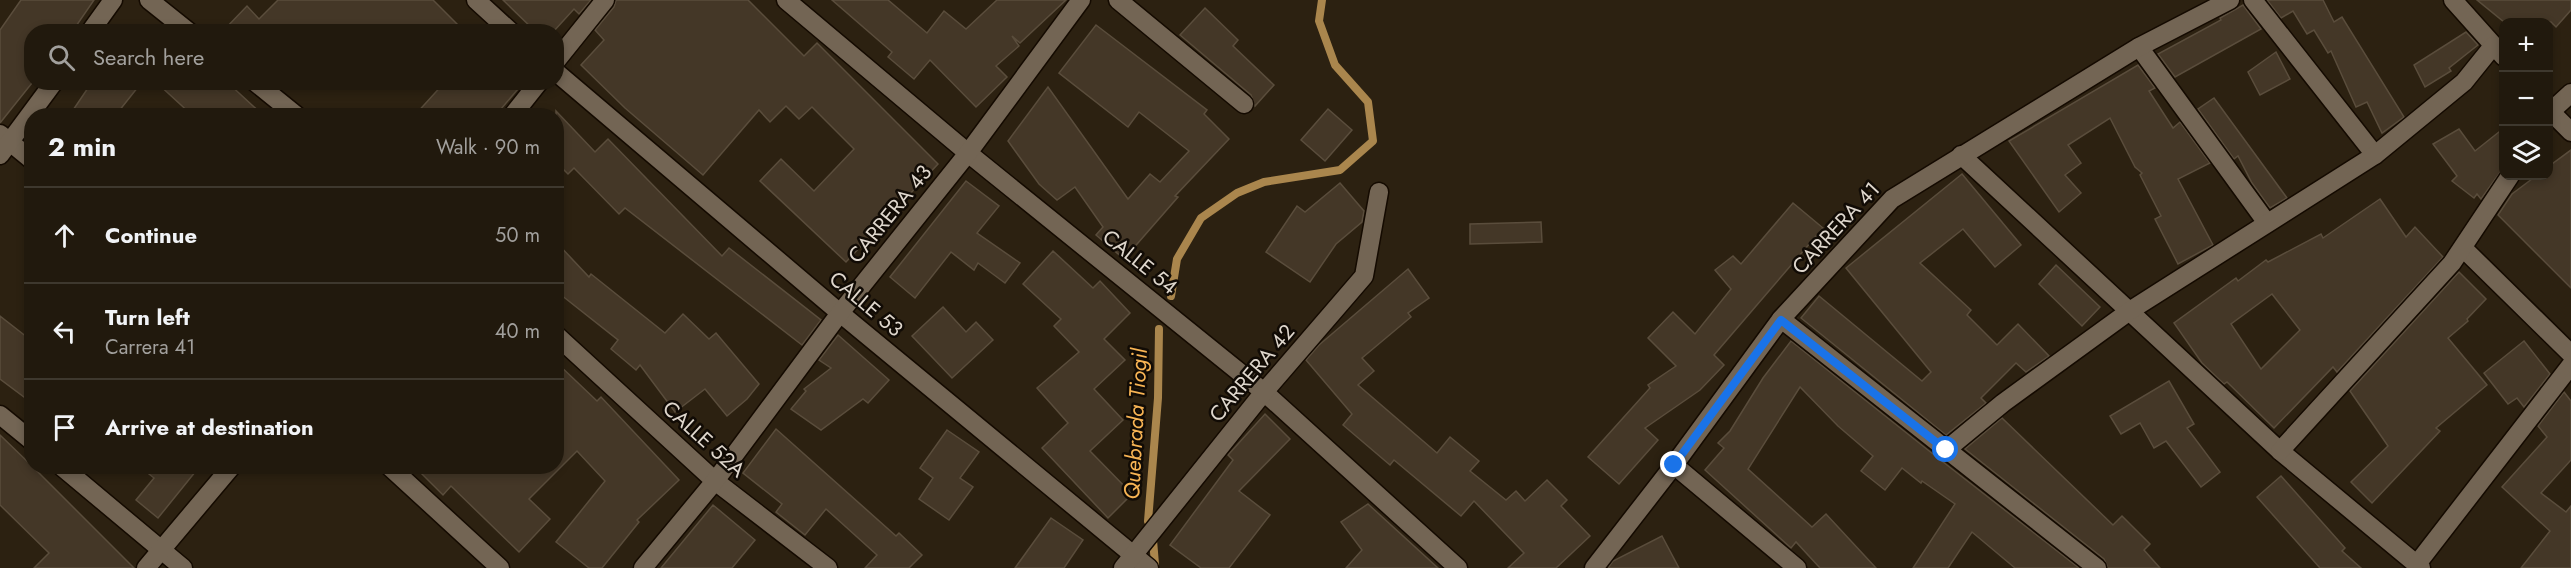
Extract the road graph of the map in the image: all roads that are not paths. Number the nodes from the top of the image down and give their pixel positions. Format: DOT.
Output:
graph roads {
  1 [pos="113,0"];
  2 [pos="149,0"];
  3 [pos="476,0"];
  4 [pos="605,0"];
  5 [pos="786,0"];
  6 [pos="1081,0"];
  7 [pos="1118,0"];
  8 [pos="2230,0"];
  9 [pos="2253,0"];
  10 [pos="2453,0"];
  11 [pos="96,24"];
  12 [pos="179,24"];
  13 [pos="502,24"];
  14 [pos="2139,47"];
  15 [pos="564,51"];
  16 [pos="2498,52"];
  17 [pos="564,79"];
  18 [pos="48,90"];
  19 [pos="265,90"];
  20 [pos="533,90"];
  21 [pos="2571,93"];
  22 [pos="1244,104"];
  23 [pos="33,108"];
  24 [pos="287,108"];
  25 [pos="518,108"];
  26 [pos="2553,109"];
  27 [pos="2553,116"];
  28 [pos="24,119"];
  29 [pos="2571,132"];
  30 [pos="4,144"];
  31 [pos="968,153"];
  32 [pos="24,155"];
  33 [pos="1961,155"];
  34 [pos="2375,155"];
  35 [pos="2507,180"];
  36 [pos="1379,192"];
  37 [pos="2267,223"];
  38 [pos="2464,249"];
  39 [pos="2132,310"];
  40 [pos="840,313"];
  41 [pos="1781,320"];
  42 [pos="564,342"];
  43 [pos="2571,354"];
  44 [pos="2571,365"];
  45 [pos="1264,392"];
  46 [pos="0,415"];
  47 [pos="24,434"];
  48 [pos="1946,450"];
  49 [pos="2280,451"];
  50 [pos="1674,465"];
  51 [pos="70,474"];
  52 [pos="225,474"];
  53 [pos="398,474"];
  54 [pos="716,482"];
  55 [pos="160,550"];
  56 [pos="1128,562"];
  57 [pos="2419,566"];
  58 [pos="146,568"];
  59 [pos="183,568"];
  60 [pos="500,568"];
  61 [pos="644,568"];
  62 [pos="828,568"];
  63 [pos="1149,568"];
  64 [pos="1458,568"];
  65 [pos="1594,568"];
  66 [pos="1797,568"];
  67 [pos="2097,568"];
  1 -- 11 [label="street"];
  2 -- 12 [label="street"];
  3 -- 13 [label="street"];
  4 -- 15 [label="street"];
  5 -- 31 [label="street, CALLE 54"];
  6 -- 31 [label="street, CARRERA 43"];
  7 -- 22 [label="street"];
  8 -- 14 [label="street, CARRERA 41"];
  9 -- 34 [label="street"];
  10 -- 16 [label="street"];
  14 -- 33 [label="street, CARRERA 41"];
  14 -- 37 [label="street"];
  16 -- 34 [label="street"];
  17 -- 40 [label="street, CALLE 53"];
  18 -- 23 [label="street"];
  19 -- 24 [label="street"];
  20 -- 25 [label="street"];
  21 -- 26 [label="street"];
  27 -- 29 [label="street"];
  28 -- 30 [label="street"];
  30 -- 32 [label="street"];
  31 -- 40 [label="street, CARRERA 43"];
  31 -- 45 [label="street, CALLE 54"];
  33 -- 39 [label="street"];
  33 -- 41 [label="street, CARRERA 41"];
  34 -- 37 [label="street"];
  35 -- 38 [label="street"];
  36 -- 45 [label="street, CARRERA 42"];
  37 -- 39 [label="street"];
  38 -- 43 [label="street"];
  38 -- 49 [label="street"];
  39 -- 48 [label="street"];
  39 -- 49 [label="street"];
  40 -- 54 [label="street, CARRERA 43"];
  40 -- 56 [label="street, CALLE 53"];
  41 -- 48 [label="street"];
  41 -- 50 [label="street, CARRERA 41"];
  42 -- 54 [label="street, CALLE 52A"];
  44 -- 57 [label="street"];
  45 -- 56 [label="street, CARRERA 42"];
  45 -- 64 [label="street, CALLE 54"];
  46 -- 47 [label="street"];
  48 -- 67 [label="street"];
  49 -- 57 [label="street"];
  50 -- 65 [label="street, CARRERA 41"];
  50 -- 66 [label="street"];
  51 -- 55 [label="street"];
  52 -- 55 [label="street"];
  53 -- 60 [label="street"];
  54 -- 61 [label="street, CARRERA 43"];
  54 -- 62 [label="street, CALLE 52A"];
  55 -- 58 [label="street"];
  55 -- 59 [label="street"];
  56 -- 63 [label="street, CALLE 53"];
}
